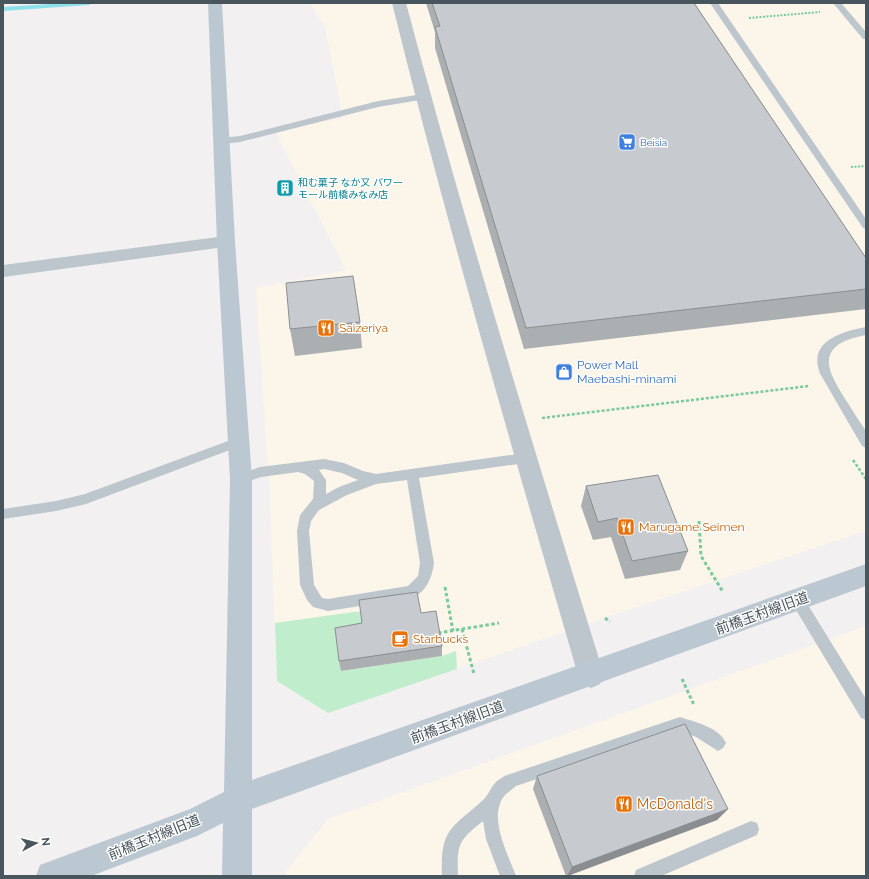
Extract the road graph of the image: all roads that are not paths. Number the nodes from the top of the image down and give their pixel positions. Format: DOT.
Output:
graph roads {
  1 [pos="215,3"];
  2 [pos="398,3"];
  3 [pos="714,3"];
  4 [pos="837,3"];
  5 [pos="866,37"];
  6 [pos="423,97"];
  7 [pos="221,141"];
  8 [pos="865,223"];
  9 [pos="226,242"];
  10 [pos="3,271"];
  11 [pos="866,331"];
  12 [pos="239,442"];
  13 [pos="866,443"];
  14 [pos="525,458"];
  15 [pos="297,467"];
  16 [pos="412,474"];
  17 [pos="376,478"];
  18 [pos="241,479"];
  19 [pos="316,506"];
  20 [pos="3,514"];
  21 [pos="866,575"];
  22 [pos="798,601"];
  23 [pos="591,675"];
  24 [pos="866,713"];
  25 [pos="718,743"];
  26 [pos="237,800"];
  27 [pos="492,802"];
  28 [pos="751,829"];
  29 [pos="51,876"];
  30 [pos="237,876"];
  31 [pos="450,876"];
  32 [pos="508,876"];
  33 [pos="642,876"];
  1 -- 7 [label="street"];
  2 -- 6 [label="street"];
  3 -- 8 [label="lane"];
  4 -- 5 [label="lane"];
  6 -- 7 [label="lane"];
  6 -- 14 [label="street"];
  7 -- 9 [label="street"];
  9 -- 10 [label="street"];
  9 -- 12 [label="street"];
  11 -- 13 [label="lane"];
  12 -- 18 [label="street"];
  12 -- 20 [label="lane"];
  14 -- 16 [label="lane"];
  14 -- 23 [label="street"];
  15 -- 17 [label="lane"];
  15 -- 18 [label="lane"];
  15 -- 19 [label="lane"];
  16 -- 17 [label="lane"];
  16 -- 19 [label="lane"];
  17 -- 19 [label="lane"];
  18 -- 26 [label="street"];
  21 -- 22 [label="street, 前橋玉村線旧道"];
  22 -- 23 [label="street, 前橋玉村線旧道"];
  22 -- 24 [label="lane"];
  23 -- 26 [label="street, 前橋玉村線旧道"];
  25 -- 27 [label="lane"];
  26 -- 29 [label="street, 前橋玉村線旧道"];
  26 -- 30 [label="street"];
  27 -- 31 [label="lane"];
  27 -- 32 [label="lane"];
  28 -- 33 [label="lane"];
}
